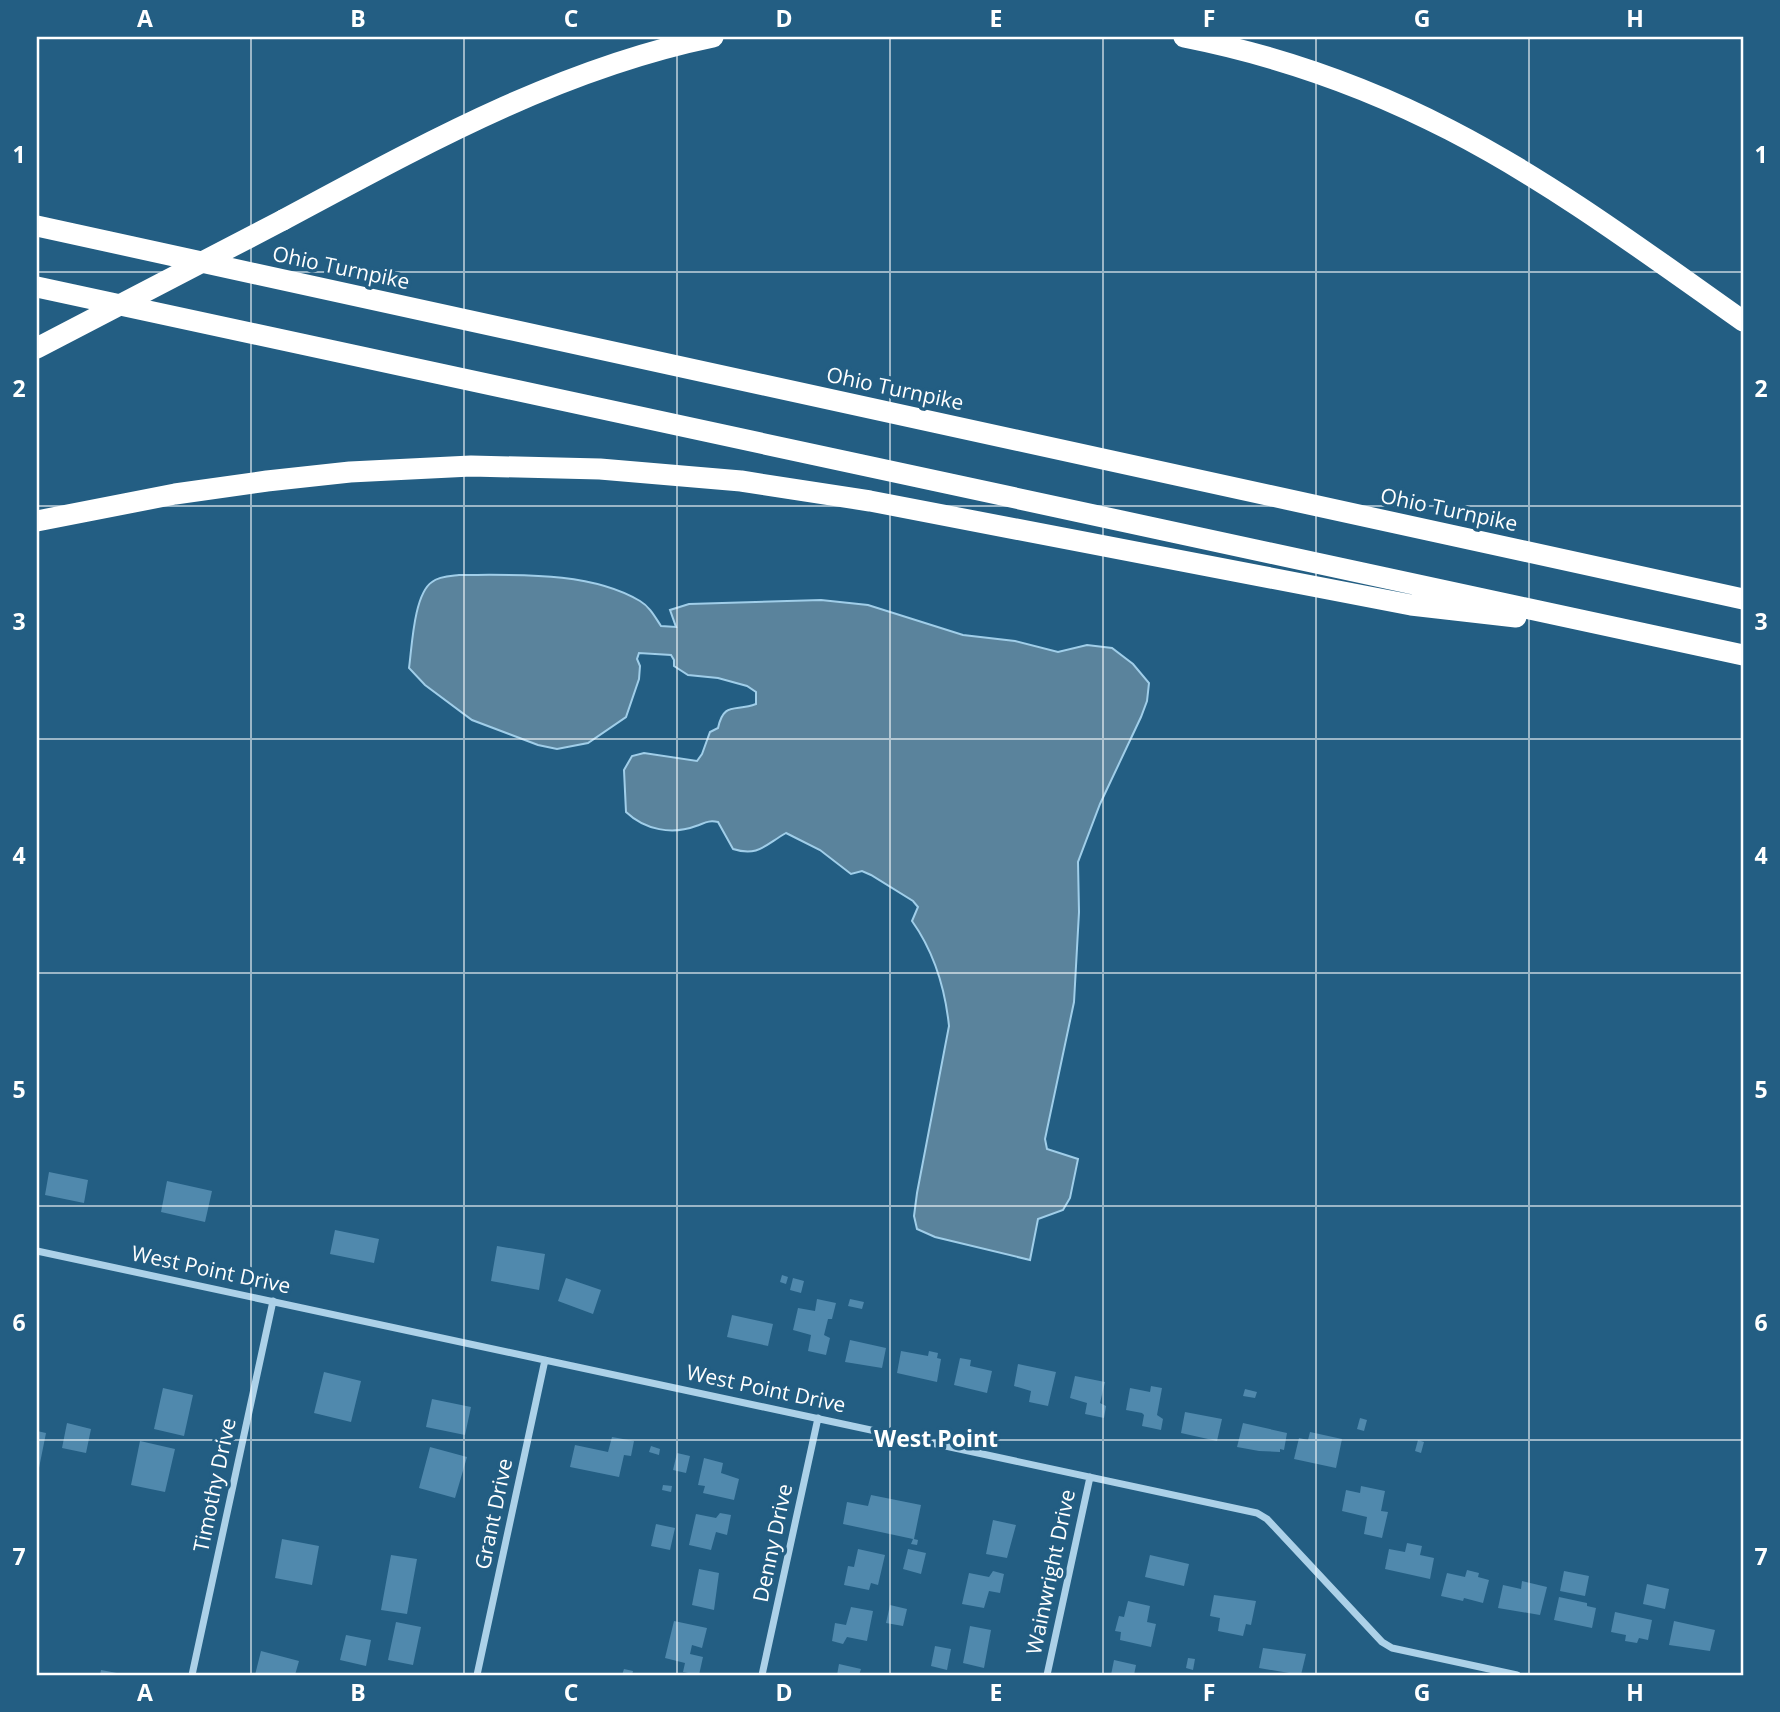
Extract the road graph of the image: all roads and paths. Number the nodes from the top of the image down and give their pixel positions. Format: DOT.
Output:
graph roads {
  1 [pos="713,37"];
  2 [pos="1184,37"];
  3 [pos="37,226"];
  4 [pos="37,287"];
  5 [pos="1743,321"];
  6 [pos="37,348"];
  7 [pos="37,521"];
  8 [pos="1743,599"];
  9 [pos="1634,630"];
  10 [pos="1743,654"];
  11 [pos="37,1251"];
  12 [pos="273,1301"];
  13 [pos="545,1360"];
  14 [pos="818,1418"];
  15 [pos="1090,1477"];
  16 [pos="192,1675"];
  17 [pos="477,1675"];
  18 [pos="762,1675"];
  19 [pos="1047,1675"];
  20 [pos="1517,1675"];
  1 -- 6 [label="highway, bridge"];
  2 -- 5 [label="highway"];
  3 -- 8 [label="highway, Ohio Turnpike"];
  4 -- 9 [label="highway"];
  7 -- 9 [label="highway"];
  9 -- 10 [label="highway"];
  11 -- 12 [label="street, West Point Drive"];
  12 -- 13 [label="street, West Point Drive"];
  12 -- 16 [label="street, Timothy Drive"];
  13 -- 14 [label="street, West Point Drive"];
  13 -- 17 [label="street, Grant Drive"];
  14 -- 15 [label="street, West Point Drive"];
  14 -- 18 [label="street, Denny Drive"];
  15 -- 19 [label="street, Wainwright Drive"];
  15 -- 20 [label="street, West Point Drive"];
}
